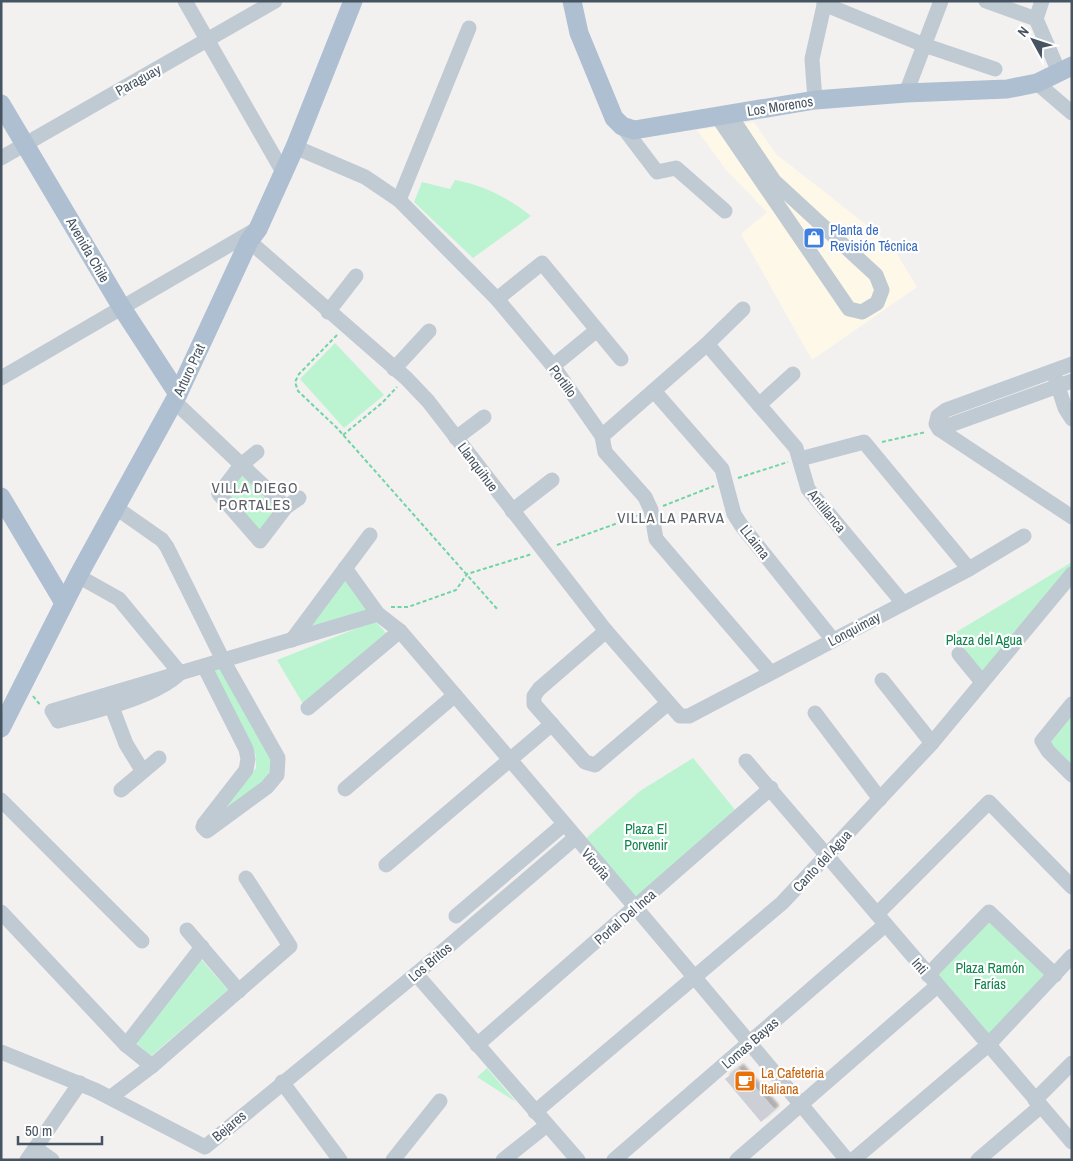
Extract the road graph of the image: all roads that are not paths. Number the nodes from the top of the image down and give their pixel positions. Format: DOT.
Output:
graph roads {
  1 [pos="185,1"];
  2 [pos="275,1"];
  3 [pos="353,1"];
  4 [pos="572,1"];
  5 [pos="941,1"];
  6 [pos="986,1"];
  7 [pos="1042,1"];
  8 [pos="824,2"];
  9 [pos="1036,18"];
  10 [pos="469,28"];
  11 [pos="208,41"];
  12 [pos="924,44"];
  13 [pos="995,69"];
  14 [pos="1065,69"];
  15 [pos="1037,83"];
  16 [pos="906,93"];
  17 [pos="815,100"];
  18 [pos="1,104"];
  19 [pos="1072,112"];
  20 [pos="723,115"];
  21 [pos="622,126"];
  22 [pos="25,143"];
  23 [pos="294,147"];
  24 [pos="1,158"];
  25 [pos="283,172"];
  26 [pos="399,200"];
  27 [pos="725,211"];
  28 [pos="254,235"];
  29 [pos="356,276"];
  30 [pos="497,299"];
  31 [pos="122,308"];
  32 [pos="743,309"];
  33 [pos="328,312"];
  34 [pos="597,330"];
  35 [pos="429,331"];
  36 [pos="708,344"];
  37 [pos="621,359"];
  38 [pos="1072,364"];
  39 [pos="553,366"];
  40 [pos="400,374"];
  41 [pos="793,374"];
  42 [pos="1,378"];
  43 [pos="1061,379"];
  44 [pos="654,391"];
  45 [pos="176,397"];
  46 [pos="759,405"];
  47 [pos="484,417"];
  48 [pos="1072,419"];
  49 [pos="602,436"];
  50 [pos="456,438"];
  51 [pos="257,452"];
  52 [pos="800,459"];
  53 [pos="241,465"];
  54 [pos="552,480"];
  55 [pos="1,497"];
  56 [pos="299,498"];
  57 [pos="115,507"];
  58 [pos="286,507"];
  59 [pos="512,511"];
  60 [pos="1072,517"];
  61 [pos="370,535"];
  62 [pos="1024,536"];
  63 [pos="346,568"];
  64 [pos="968,569"];
  65 [pos="1072,574"];
  66 [pos="78,576"];
  67 [pos="64,603"];
  68 [pos="903,603"];
  69 [pos="376,611"];
  70 [pos="400,631"];
  71 [pos="606,631"];
  72 [pos="292,640"];
  73 [pos="833,640"];
  74 [pos="959,654"];
  75 [pos="224,662"];
  76 [pos="204,666"];
  77 [pos="770,672"];
  78 [pos="180,673"];
  79 [pos="882,680"];
  80 [pos="982,682"];
  81 [pos="455,695"];
  82 [pos="109,700"];
  83 [pos="667,704"];
  84 [pos="1072,704"];
  85 [pos="308,708"];
  86 [pos="815,713"];
  87 [pos="55,716"];
  88 [pos="682,717"];
  89 [pos="552,724"];
  90 [pos="1,728"];
  91 [pos="932,743"];
  92 [pos="159,758"];
  93 [pos="510,760"];
  94 [pos="746,761"];
  95 [pos="142,770"];
  96 [pos="1072,776"];
  97 [pos="345,788"];
  98 [pos="771,788"];
  99 [pos="121,790"];
  100 [pos="880,799"];
  101 [pos="1,800"];
  102 [pos="563,825"];
  103 [pos="575,838"];
  104 [pos="828,855"];
  105 [pos="386,865"];
  106 [pos="246,878"];
  107 [pos="1072,887"];
  108 [pos="635,909"];
  109 [pos="1,912"];
  110 [pos="456,916"];
  111 [pos="881,920"];
  112 [pos="187,930"];
  113 [pos="142,941"];
  114 [pos="202,947"];
  115 [pos="1072,956"];
  116 [pos="416,974"];
  117 [pos="1055,975"];
  118 [pos="694,979"];
  119 [pos="933,980"];
  120 [pos="239,991"];
  121 [pos="751,1042"];
  122 [pos="126,1045"];
  123 [pos="477,1045"];
  124 [pos="988,1045"];
  125 [pos="1,1052"];
  126 [pos="1072,1063"];
  127 [pos="152,1066"];
  128 [pos="282,1082"];
  129 [pos="80,1083"];
  130 [pos="111,1097"];
  131 [pos="440,1101"];
  132 [pos="1038,1103"];
  133 [pos="802,1105"];
  134 [pos="535,1112"];
  135 [pos="547,1125"];
  136 [pos="1072,1142"];
  137 [pos="31,1154"];
  138 [pos="52,1160"];
  139 [pos="340,1160"];
  140 [pos="393,1160"];
  141 [pos="503,1160"];
  142 [pos="578,1160"];
  143 [pos="614,1160"];
  144 [pos="737,1160"];
  145 [pos="847,1160"];
  146 [pos="852,1160"];
  147 [pos="978,1160"];
  1 -- 11 [label="street"];
  2 -- 11 [label="street, Paraguay"];
  3 -- 23 [label="main road, Arturo Prat"];
  4 -- 21 [label="main road"];
  5 -- 12 [label="street"];
  6 -- 9 [label="street"];
  7 -- 9 [label="street"];
  8 -- 12 [label="street"];
  8 -- 17 [label="street"];
  9 -- 14 [label="street"];
  10 -- 26 [label="street"];
  11 -- 22 [label="street, Paraguay"];
  11 -- 25 [label="street"];
  12 -- 13 [label="street"];
  12 -- 16 [label="street"];
  14 -- 15 [label="main road, Los Morenos"];
  15 -- 16 [label="main road, Los Morenos"];
  15 -- 19 [label="street"];
  16 -- 17 [label="main road, Los Morenos"];
  17 -- 20 [label="main road, Los Morenos"];
  18 -- 22 [label="main road, Avenida Chile"];
  20 -- 20 [label="street"];
  20 -- 21 [label="main road, Los Morenos"];
  21 -- 27 [label="street"];
  22 -- 24 [label="street, Paraguay"];
  22 -- 31 [label="main road, Avenida Chile"];
  23 -- 25 [label="main road, Arturo Prat"];
  23 -- 26 [label="street, Portillo"];
  25 -- 28 [label="main road, Arturo Prat"];
  26 -- 30 [label="street, Portillo"];
  28 -- 31 [label="street"];
  28 -- 33 [label="street, Llanquihue"];
  28 -- 45 [label="main road, Arturo Prat"];
  29 -- 33 [label="street"];
  30 -- 34 [label="street"];
  30 -- 39 [label="street, Portillo"];
  31 -- 42 [label="street"];
  31 -- 45 [label="main road, Avenida Chile"];
  32 -- 36 [label="street"];
  33 -- 40 [label="street, Llanquihue"];
  34 -- 37 [label="street"];
  34 -- 39 [label="street"];
  35 -- 40 [label="street"];
  36 -- 44 [label="street"];
  36 -- 46 [label="street, Antillanca"];
  38 -- 43 [label="street"];
  39 -- 49 [label="street, Portillo"];
  40 -- 50 [label="street, Llanquihue"];
  41 -- 46 [label="street"];
  43 -- 48 [label="street"];
  43 -- 60 [label="street"];
  44 -- 49 [label="street"];
  44 -- 73 [label="street, LLaima"];
  45 -- 53 [label="street"];
  45 -- 57 [label="main road, Arturo Prat"];
  46 -- 52 [label="street, Antillanca"];
  47 -- 50 [label="street"];
  49 -- 77 [label="street, Portillo"];
  50 -- 59 [label="street, Llanquihue"];
  51 -- 53 [label="street"];
  52 -- 64 [label="street"];
  52 -- 68 [label="street, Antillanca"];
  53 -- 58 [label="street"];
  53 -- 58 [label="street"];
  54 -- 59 [label="street"];
  55 -- 67 [label="main road"];
  56 -- 58 [label="street"];
  57 -- 66 [label="main road, Arturo Prat"];
  57 -- 75 [label="street"];
  59 -- 71 [label="street, Llanquihue"];
  61 -- 63 [label="street"];
  62 -- 64 [label="street, Lonquimay"];
  63 -- 69 [label="street, Vicuña"];
  63 -- 72 [label="street"];
  64 -- 68 [label="street, Lonquimay"];
  65 -- 80 [label="street, Canto del Agua"];
  66 -- 67 [label="main road, Arturo Prat"];
  66 -- 78 [label="street"];
  67 -- 90 [label="main road, Arturo Prat"];
  68 -- 73 [label="street, Lonquimay"];
  69 -- 70 [label="street, Vicuña"];
  69 -- 72 [label="street"];
  70 -- 81 [label="street, Vicuña"];
  70 -- 85 [label="street"];
  71 -- 83 [label="street, Llanquihue"];
  71 -- 89 [label="street"];
  72 -- 75 [label="street"];
  73 -- 77 [label="street, Lonquimay"];
  74 -- 80 [label="street"];
  75 -- 76 [label="street"];
  75 -- 76 [label="street"];
  76 -- 78 [label="street"];
  77 -- 88 [label="street, Lonquimay"];
  78 -- 82 [label="street"];
  79 -- 91 [label="street"];
  80 -- 91 [label="street, Canto del Agua"];
  81 -- 93 [label="street, Vicuña"];
  81 -- 97 [label="street"];
  82 -- 87 [label="street"];
  82 -- 95 [label="street"];
  83 -- 88 [label="street, Llanquihue"];
  83 -- 89 [label="street"];
  84 -- 96 [label="street"];
  86 -- 100 [label="street"];
  89 -- 93 [label="street"];
  91 -- 100 [label="street, Canto del Agua"];
  92 -- 95 [label="street"];
  93 -- 102 [label="street, Vicuña"];
  93 -- 105 [label="street"];
  94 -- 98 [label="street, Inti"];
  95 -- 99 [label="street"];
  98 -- 104 [label="street, Inti"];
  98 -- 108 [label="street, Portal Del Inca"];
  100 -- 104 [label="street, Canto del Agua"];
  101 -- 113 [label="street"];
  102 -- 103 [label="street, Vicuña"];
  102 -- 110 [label="street"];
  103 -- 108 [label="street, Vicuña"];
  103 -- 116 [label="street, Los Britos"];
  104 -- 111 [label="street, Inti"];
  104 -- 118 [label="street, Canto del Agua"];
  106 -- 120 [label="street"];
  107 -- 111 [label="street, Lomas Bayas"];
  108 -- 118 [label="street, Vicuña"];
  108 -- 123 [label="street, Portal Del Inca"];
  109 -- 122 [label="street"];
  111 -- 119 [label="street, Inti"];
  111 -- 121 [label="street, Lomas Bayas"];
  112 -- 114 [label="street"];
  114 -- 120 [label="street"];
  114 -- 122 [label="street"];
  115 -- 117 [label="street"];
  116 -- 123 [label="street"];
  116 -- 128 [label="street, Los Britos"];
  117 -- 119 [label="street"];
  117 -- 124 [label="street"];
  118 -- 121 [label="street, Vicuña"];
  118 -- 134 [label="street, Canto del Agua"];
  119 -- 124 [label="street, Inti"];
  119 -- 133 [label="street"];
  120 -- 127 [label="street"];
  121 -- 133 [label="street, Vicuña"];
  121 -- 143 [label="street, Lomas Bayas"];
  122 -- 127 [label="street"];
  123 -- 134 [label="street"];
  124 -- 132 [label="street, Inti"];
  124 -- 146 [label="street"];
  125 -- 129 [label="street, Bejares"];
  126 -- 132 [label="street"];
  127 -- 130 [label="street"];
  128 -- 130 [label="street, Bejares"];
  128 -- 139 [label="street"];
  129 -- 130 [label="street, Bejares"];
  129 -- 137 [label="street"];
  131 -- 140 [label="street"];
  132 -- 136 [label="street, Inti"];
  132 -- 147 [label="street"];
  133 -- 144 [label="street"];
  133 -- 145 [label="street, Vicuña"];
  134 -- 135 [label="street"];
  135 -- 141 [label="street"];
  135 -- 142 [label="street"];
  137 -- 138 [label="street"];
}
